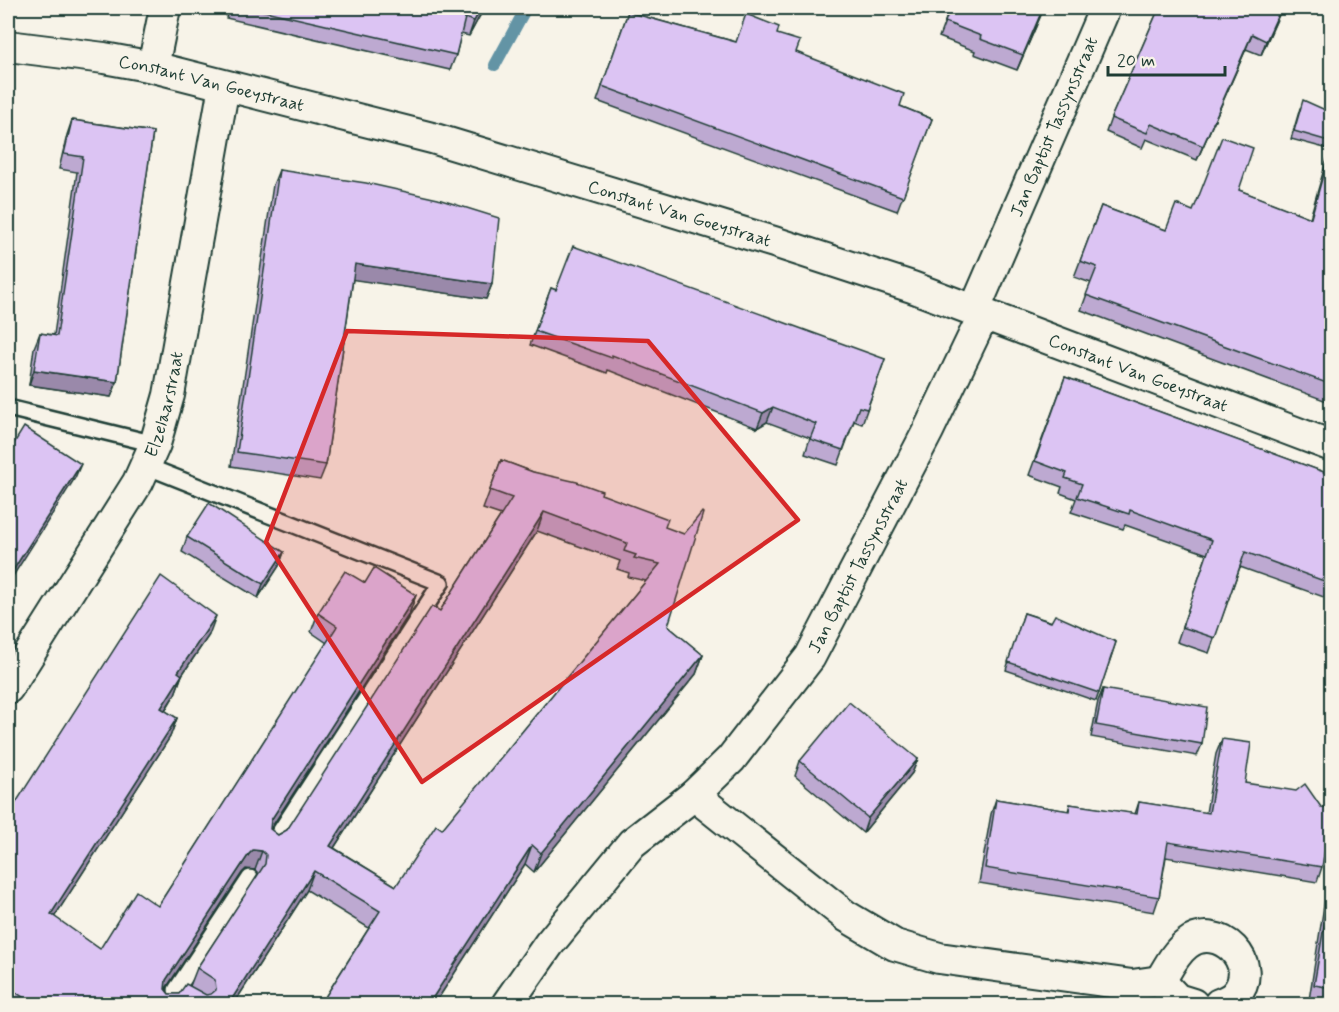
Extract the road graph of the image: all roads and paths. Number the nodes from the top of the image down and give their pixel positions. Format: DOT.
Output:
graph roads {
  1 [pos="165,8"];
  2 [pos="1104,8"];
  3 [pos="8,46"];
  4 [pos="153,67"];
  5 [pos="224,86"];
  6 [pos="979,313"];
  7 [pos="8,408"];
  8 [pos="1332,446"];
  9 [pos="151,455"];
  10 [pos="8,688"];
  11 [pos="694,795"];
  12 [pos="272,843"];
  13 [pos="250,878"];
  14 [pos="1160,981"];
  15 [pos="176,990"];
  16 [pos="192,1000"];
  17 [pos="167,1005"];
  18 [pos="507,1005"];
  19 [pos="1193,1005"];
  20 [pos="1219,1005"];
  1 -- 4 [label="street"];
  2 -- 6 [label="street, Jan Baptist Tassynsstraat"];
  3 -- 4 [label="street, Constant Van Goeystraat"];
  4 -- 5 [label="street, Constant Van Goeystraat"];
  5 -- 6 [label="street, Constant Van Goeystraat"];
  5 -- 9 [label="street, Elzelaarstraat"];
  6 -- 8 [label="street, Constant Van Goeystraat"];
  6 -- 11 [label="street, Jan Baptist Tassynsstraat"];
  7 -- 9 [label="lane"];
  9 -- 10 [label="street, Elzelaarstraat"];
  9 -- 12 [label="lane"];
  11 -- 14 [label="street"];
  11 -- 18 [label="street, Jan Baptist Tassynsstraat"];
  13 -- 15 [label="lane"];
  14 -- 19 [label="street"];
  14 -- 20 [label="street"];
  15 -- 16 [label="lane"];
  15 -- 17 [label="lane"];
}
